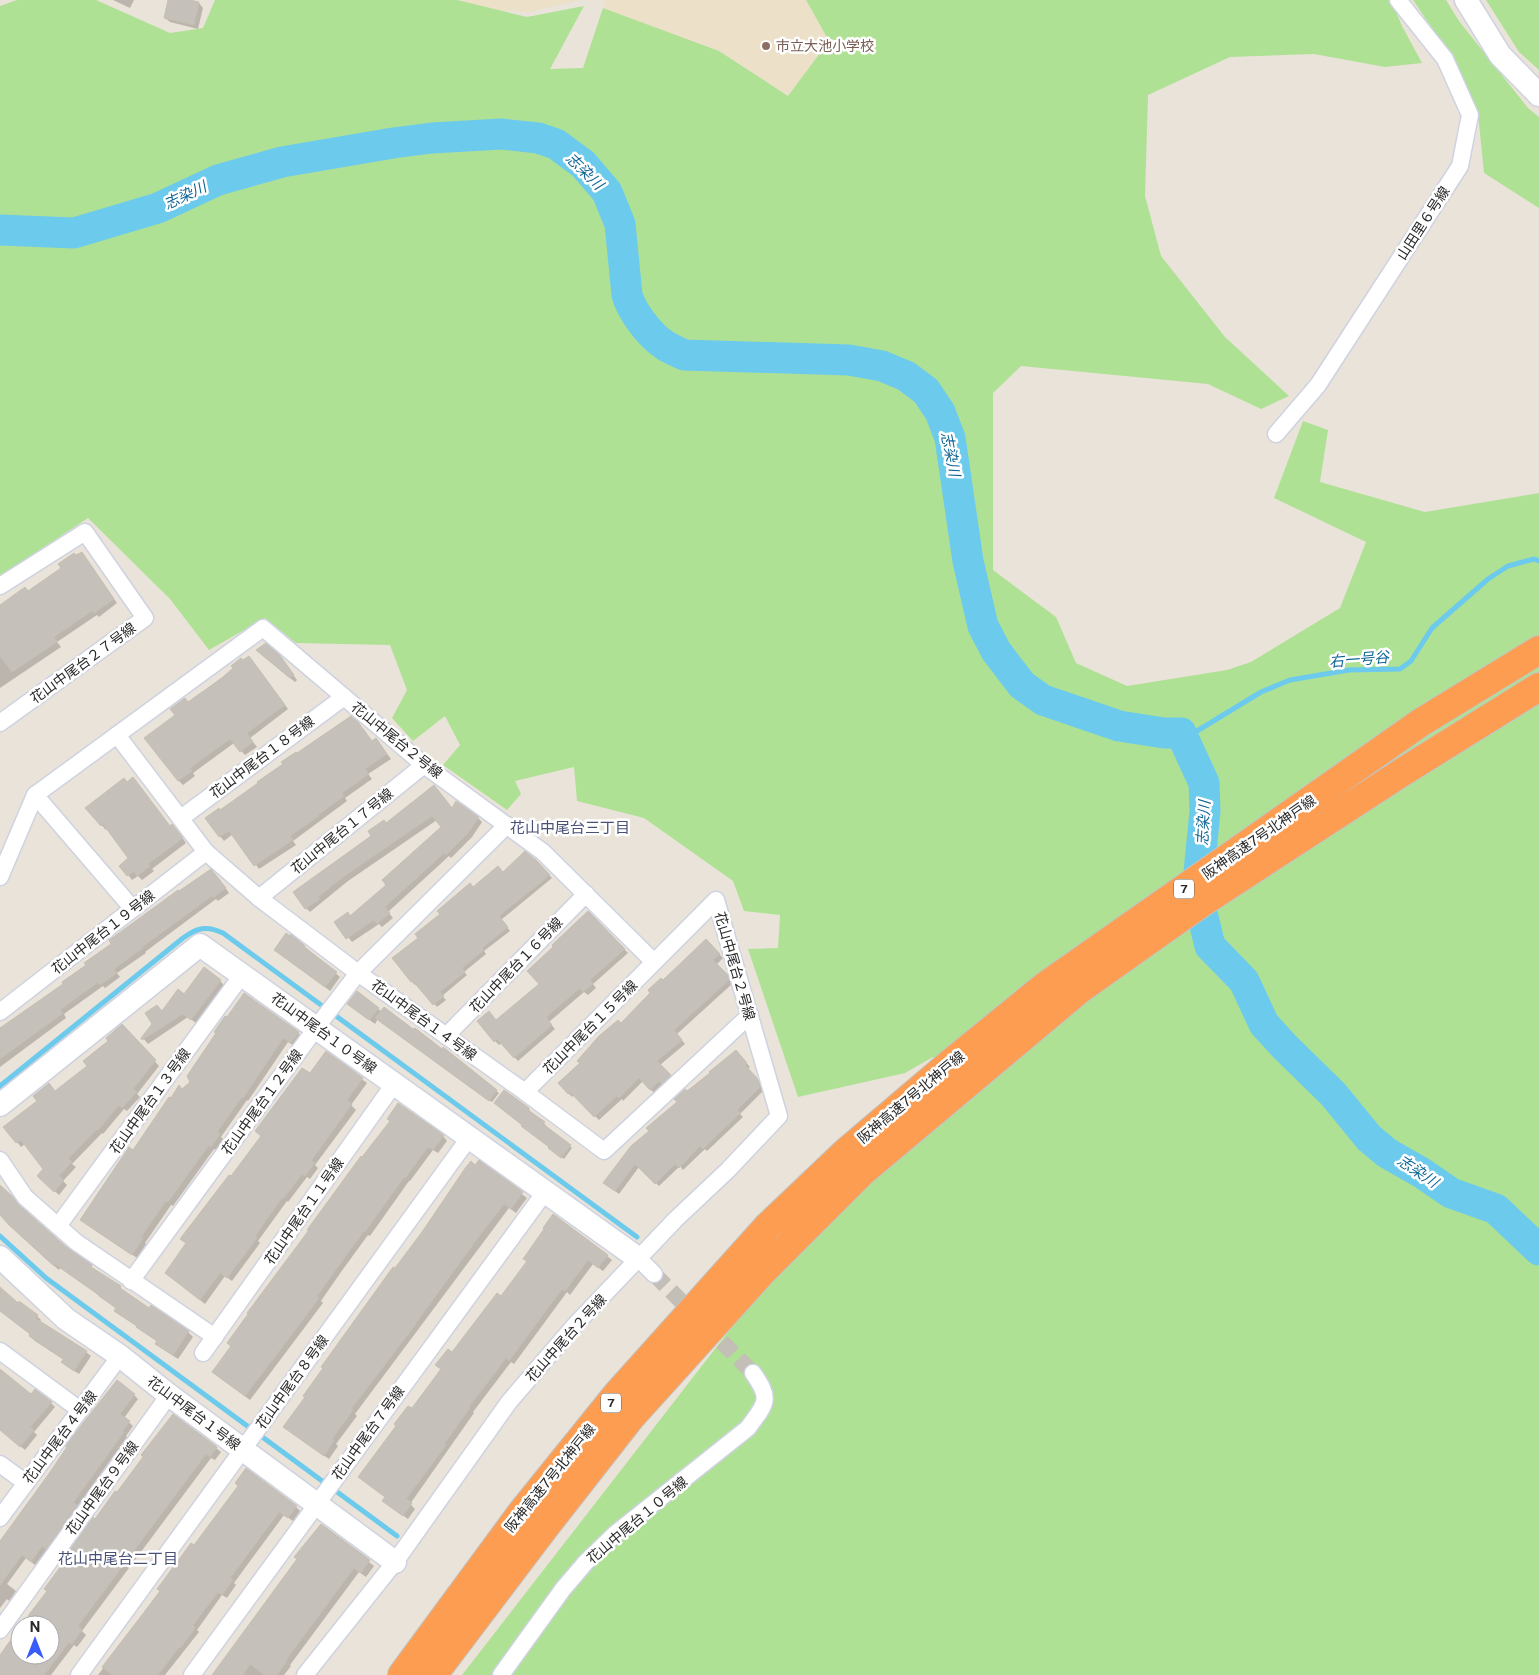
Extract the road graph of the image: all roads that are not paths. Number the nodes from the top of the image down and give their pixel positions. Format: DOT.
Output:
graph roads {
  1 [pos="1398,0"];
  2 [pos="1466,0"];
  3 [pos="1539,95"];
  4 [pos="1276,434"];
  5 [pos="0,586"];
  6 [pos="1539,636"];
  7 [pos="1539,650"];
  8 [pos="1509,669"];
  9 [pos="1539,687"];
  10 [pos="344,697"];
  11 [pos="0,723"];
  12 [pos="117,735"];
  13 [pos="424,765"];
  14 [pos="35,795"];
  15 [pos="181,818"];
  16 [pos="507,825"];
  17 [pos="206,852"];
  18 [pos="0,877"];
  19 [pos="586,894"];
  20 [pos="259,898"];
  21 [pos="133,908"];
  22 [pos="654,962"];
  23 [pos="358,973"];
  24 [pos="242,975"];
  25 [pos="0,1012"];
  26 [pos="750,1015"];
  27 [pos="319,1025"];
  28 [pos="446,1036"];
  29 [pos="394,1084"];
  30 [pos="525,1092"];
  31 [pos="0,1105"];
  32 [pos="470,1138"];
  33 [pos="0,1160"];
  34 [pos="854,1162"];
  35 [pos="545,1192"];
  36 [pos="58,1226"];
  37 [pos="0,1257"];
  38 [pos="646,1267"];
  39 [pos="131,1281"];
  40 [pos="215,1338"];
  41 [pos="0,1351"];
  42 [pos="203,1353"];
  43 [pos="120,1356"];
  44 [pos="753,1374"];
  45 [pos="169,1395"];
  46 [pos="80,1410"];
  47 [pos="245,1446"];
  48 [pos="0,1464"];
  49 [pos="26,1483"];
  50 [pos="320,1500"];
  51 [pos="0,1518"];
  52 [pos="395,1562"];
  53 [pos="0,1630"];
  54 [pos="79,1675"];
  55 [pos="192,1675"];
  56 [pos="305,1675"];
  57 [pos="402,1675"];
  58 [pos="433,1675"];
  59 [pos="501,1675"];
  1 -- 4 [label="street, 山田里６号線"];
  2 -- 3 [label="street"];
  5 -- 11 [label="street, 花山中尾台２７号線"];
  6 -- 8 [label="highway"];
  7 -- 8 [label="highway, 阪神高速7号北神戸線 / 7"];
  8 -- 34 [label="highway, 阪神高速7号北神戸線 / 7"];
  9 -- 34 [label="highway, 阪神高速7号北神戸線 / 7"];
  10 -- 12 [label="street, 花山中尾台２号線"];
  10 -- 13 [label="street, 花山中尾台２号線"];
  10 -- 15 [label="street, 花山中尾台１８号線"];
  12 -- 14 [label="street, 花山中尾台２号線"];
  12 -- 15 [label="street, 花山中尾台１４号線"];
  13 -- 16 [label="street, 花山中尾台２号線"];
  13 -- 20 [label="street, 花山中尾台１７号線"];
  14 -- 18 [label="street"];
  14 -- 21 [label="street"];
  15 -- 17 [label="street, 花山中尾台１４号線"];
  16 -- 19 [label="street, 花山中尾台２号線"];
  16 -- 23 [label="street, 花山中尾台１２号線"];
  17 -- 20 [label="street, 花山中尾台１４号線"];
  17 -- 21 [label="street, 花山中尾台１９号線"];
  19 -- 22 [label="street, 花山中尾台２号線"];
  19 -- 28 [label="street, 花山中尾台１６号線"];
  20 -- 23 [label="street, 花山中尾台１４号線"];
  21 -- 25 [label="street, 花山中尾台１９号線"];
  22 -- 26 [label="street, 花山中尾台２号線"];
  22 -- 30 [label="street, 花山中尾台１５号線"];
  23 -- 27 [label="street, 花山中尾台１２号線"];
  23 -- 28 [label="street, 花山中尾台１４号線"];
  24 -- 27 [label="street, 花山中尾台１０号線"];
  24 -- 31 [label="street, 花山中尾台１０号線"];
  24 -- 36 [label="street, 花山中尾台１３号線"];
  26 -- 30 [label="street, 花山中尾台１４号線"];
  26 -- 38 [label="street, 花山中尾台２号線"];
  27 -- 29 [label="street, 花山中尾台１０号線"];
  27 -- 39 [label="street, 花山中尾台１２号線"];
  28 -- 30 [label="street, 花山中尾台１４号線"];
  29 -- 32 [label="street, 花山中尾台１０号線"];
  29 -- 40 [label="street, 花山中尾台１１号線"];
  32 -- 35 [label="street, 花山中尾台１０号線"];
  32 -- 47 [label="street, 花山中尾台８号線"];
  33 -- 36 [label="street"];
  34 -- 57 [label="highway, 阪神高速7号北神戸線 / 7"];
  34 -- 58 [label="highway, 阪神高速7号北神戸線 / 7"];
  35 -- 38 [label="street, 花山中尾台１０号線"];
  35 -- 50 [label="street, 花山中尾台７号線"];
  36 -- 39 [label="street"];
  37 -- 43 [label="street, 花山中尾台１号線"];
  38 -- 52 [label="street, 花山中尾台２号線"];
  39 -- 40 [label="street"];
  40 -- 42 [label="street, 花山中尾台１１号線"];
  41 -- 46 [label="street"];
  43 -- 45 [label="street, 花山中尾台１号線"];
  43 -- 46 [label="street, 花山中尾台４号線"];
  44 -- 59 [label="street, 花山中尾台１０号線"];
  45 -- 47 [label="street, 花山中尾台１号線"];
  45 -- 53 [label="street, 花山中尾台９号線"];
  46 -- 49 [label="street, 花山中尾台４号線"];
  47 -- 50 [label="street, 花山中尾台１号線"];
  47 -- 54 [label="street, 花山中尾台８号線"];
  48 -- 49 [label="street"];
  49 -- 51 [label="street, 花山中尾台４号線"];
  50 -- 52 [label="street, 花山中尾台１号線"];
  50 -- 55 [label="street, 花山中尾台７号線"];
  52 -- 56 [label="street, 花山中尾台２号線"];
}
